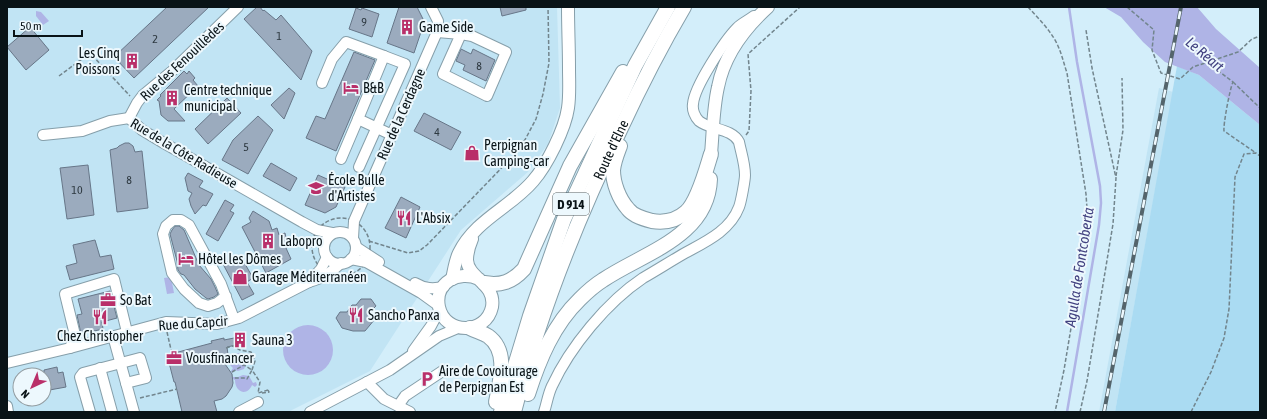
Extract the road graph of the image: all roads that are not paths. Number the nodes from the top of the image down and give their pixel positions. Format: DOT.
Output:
graph roads {
  1 [pos="238,7"];
  2 [pos="431,7"];
  3 [pos="568,7"];
  4 [pos="663,7"];
  5 [pos="668,7"];
  6 [pos="684,7"];
  7 [pos="691,7"];
  8 [pos="767,7"];
  9 [pos="437,32"];
  10 [pos="461,34"];
  11 [pos="384,56"];
  12 [pos="322,83"];
  13 [pos="129,118"];
  14 [pos="358,119"];
  15 [pos="376,127"];
  16 [pos="714,128"];
  17 [pos="43,135"];
  18 [pos="392,135"];
  19 [pos="711,154"];
  20 [pos="341,159"];
  21 [pos="359,167"];
  22 [pos="354,221"];
  23 [pos="483,223"];
  24 [pos="317,230"];
  25 [pos="337,232"];
  26 [pos="355,243"];
  27 [pos="324,246"];
  28 [pos="327,257"];
  29 [pos="351,259"];
  30 [pos="367,259"];
  31 [pos="341,264"];
  32 [pos="325,271"];
  33 [pos="482,281"];
  34 [pos="448,283"];
  35 [pos="226,296"];
  36 [pos="439,308"];
  37 [pos="234,319"];
  38 [pos="464,328"];
  39 [pos="127,332"];
  40 [pos="113,336"];
  41 [pos="70,348"];
  42 [pos="7,362"];
  43 [pos="403,362"];
  44 [pos="120,363"];
  45 [pos="100,368"];
  46 [pos="444,370"];
  47 [pos="368,382"];
  48 [pos="126,383"];
  49 [pos="258,398"];
  50 [pos="7,406"];
  51 [pos="398,406"];
  52 [pos="8,412"];
  53 [pos="90,412"];
  54 [pos="112,412"];
  55 [pos="134,412"];
  56 [pos="239,412"];
  57 [pos="310,412"];
  58 [pos="410,412"];
  59 [pos="494,412"];
  60 [pos="501,412"];
  61 [pos="514,412"];
  62 [pos="522,412"];
  63 [pos="544,412"];
  1 -- 13 [label="street, Rue des Fenouillèdes"];
  2 -- 9 [label="street"];
  3 -- 23 [label="main road"];
  4 -- 33 [label="highway"];
  5 -- 60 [label="highway, Route d'Elne / D 914"];
  6 -- 61 [label="highway, Route d'Elne / D 914"];
  7 -- 19 [label="highway"];
  8 -- 16 [label="main road"];
  8 -- 16 [label="street"];
  9 -- 10 [label="street"];
  9 -- 18 [label="street, Rue de la Cerdagne"];
  10 -- 10 [label="street"];
  11 -- 12 [label="street"];
  11 -- 14 [label="street"];
  11 -- 15 [label="street"];
  13 -- 17 [label="street, Rue de la Côte Radieuse"];
  13 -- 24 [label="street, Rue de la Côte Radieuse"];
  14 -- 15 [label="street"];
  14 -- 20 [label="street"];
  15 -- 18 [label="street"];
  15 -- 21 [label="street"];
  16 -- 19 [label="main road"];
  16 -- 63 [label="street"];
  18 -- 22 [label="street, Rue de la Cerdagne"];
  19 -- 62 [label="highway"];
  22 -- 25 [label="street, Rue de la Cerdagne"];
  22 -- 26 [label="street, Rue de la Cerdagne"];
  23 -- 33 [label="main road"];
  23 -- 34 [label="main road"];
  24 -- 25 [label="street"];
  24 -- 27 [label="street"];
  25 -- 26 [label="street"];
  25 -- 27 [label="street"];
  26 -- 29 [label="street"];
  26 -- 30 [label="street"];
  27 -- 28 [label="street"];
  28 -- 31 [label="street"];
  28 -- 32 [label="street, Rue du Capcir"];
  29 -- 30 [label="street"];
  29 -- 31 [label="street"];
  30 -- 34 [label="street"];
  30 -- 36 [label="street"];
  31 -- 32 [label="street, Rue du Capcir"];
  32 -- 37 [label="street, Rue du Capcir"];
  33 -- 34 [label="main road"];
  33 -- 38 [label="main road"];
  34 -- 36 [label="main road"];
  35 -- 35 [label="street"];
  35 -- 37 [label="street"];
  36 -- 38 [label="main road"];
  36 -- 43 [label="street"];
  37 -- 39 [label="street, Rue du Capcir"];
  38 -- 43 [label="street"];
  38 -- 59 [label="highway"];
  39 -- 40 [label="street, Rue du Capcir"];
  39 -- 41 [label="street"];
  40 -- 41 [label="street, Rue du Capcir"];
  40 -- 44 [label="street"];
  41 -- 42 [label="street, Rue du Capcir"];
  43 -- 47 [label="street"];
  44 -- 45 [label="street"];
  44 -- 48 [label="street"];
  44 -- 48 [label="street"];
  45 -- 53 [label="street"];
  45 -- 54 [label="street"];
  46 -- 51 [label="street"];
  47 -- 51 [label="street"];
  47 -- 57 [label="street"];
  48 -- 55 [label="street"];
  49 -- 56 [label="street"];
  50 -- 52 [label="street"];
  51 -- 58 [label="street"];
}
